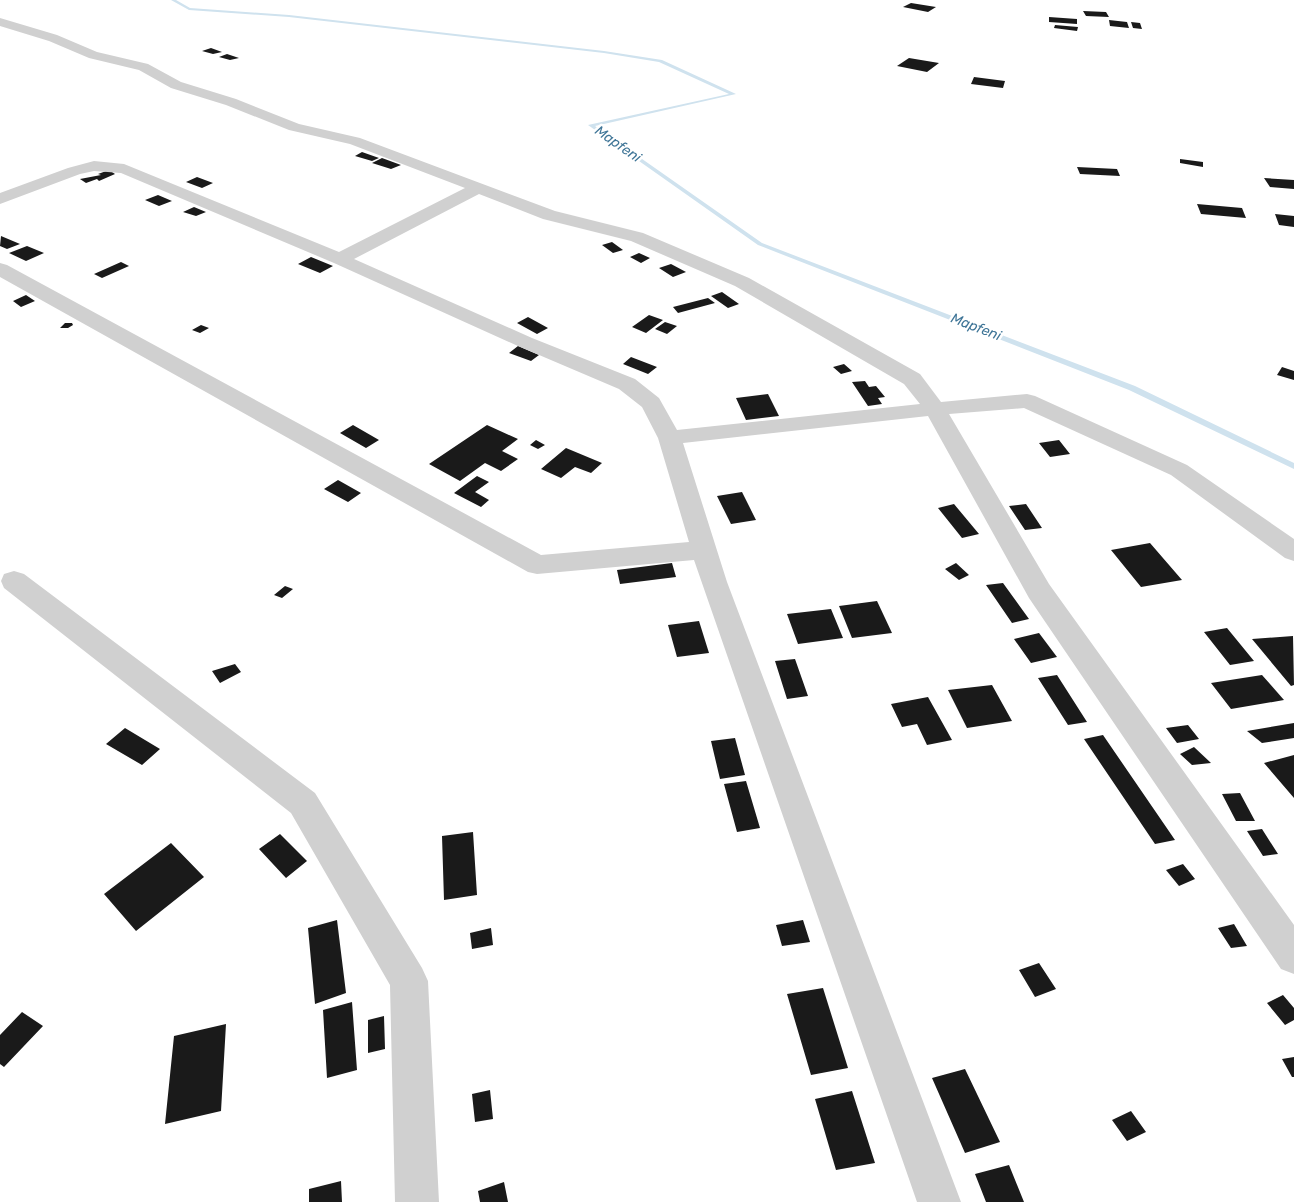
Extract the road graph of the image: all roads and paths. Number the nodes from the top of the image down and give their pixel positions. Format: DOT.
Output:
graph roads {
  1 [pos="0,22"];
  2 [pos="478,188"];
  3 [pos="0,199"];
  4 [pos="340,259"];
  5 [pos="0,269"];
  6 [pos="935,410"];
  7 [pos="670,438"];
  8 [pos="703,550"];
  9 [pos="1294,552"];
  10 [pos="5,581"];
  11 [pos="1294,956"];
  12 [pos="417,1202"];
  13 [pos="939,1202"];
  1 -- 2 [label="street"];
  2 -- 4 [label="street"];
  2 -- 6 [label="street"];
  3 -- 4 [label="street"];
  4 -- 7 [label="street"];
  5 -- 8 [label="street"];
  6 -- 7 [label="street"];
  6 -- 9 [label="street"];
  6 -- 11 [label="street"];
  7 -- 8 [label="street"];
  8 -- 13 [label="street"];
  10 -- 12 [label="street"];
}
